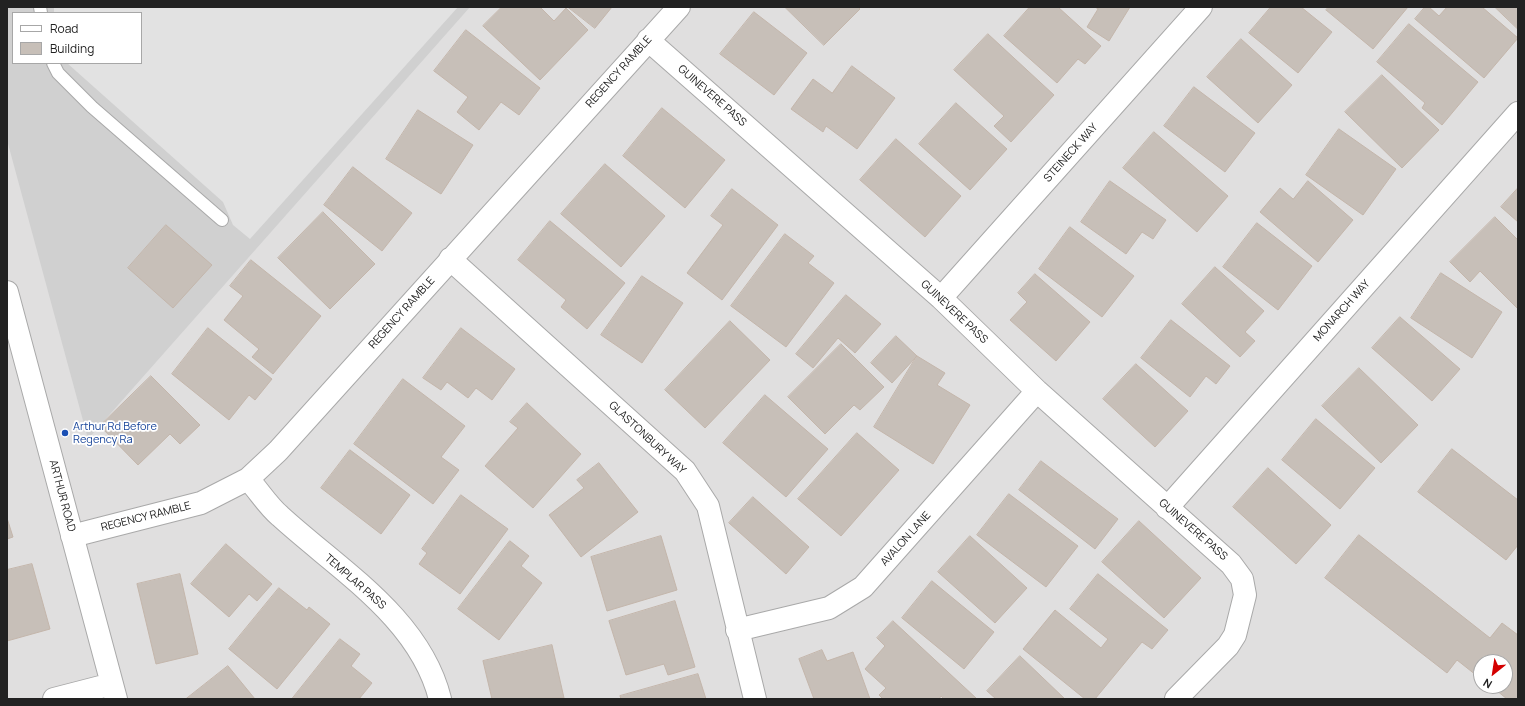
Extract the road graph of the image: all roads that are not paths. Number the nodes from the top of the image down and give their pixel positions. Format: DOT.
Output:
graph roads {
  1 [pos="678,7"];
  2 [pos="1201,7"];
  3 [pos="648,40"];
  4 [pos="54,64"];
  5 [pos="1518,113"];
  6 [pos="222,220"];
  7 [pos="450,259"];
  8 [pos="7,292"];
  9 [pos="941,298"];
  10 [pos="1038,391"];
  11 [pos="248,479"];
  12 [pos="1167,508"];
  13 [pos="72,536"];
  14 [pos="737,630"];
  15 [pos="114,691"];
  16 [pos="54,699"];
  17 [pos="440,699"];
  18 [pos="755,699"];
  19 [pos="1176,699"];
  1 -- 3 [label="street, REGENCY RAMBLE"];
  2 -- 9 [label="street, STEINECK WAY"];
  3 -- 7 [label="street, REGENCY RAMBLE"];
  3 -- 9 [label="street, GUINEVERE PASS"];
  4 -- 6 [label="lane"];
  5 -- 12 [label="street, MONARCH WAY"];
  7 -- 11 [label="street, REGENCY RAMBLE"];
  7 -- 14 [label="street, GLASTONBURY WAY"];
  8 -- 13 [label="street, ARTHUR ROAD"];
  9 -- 10 [label="street, GUINEVERE PASS"];
  10 -- 12 [label="street, GUINEVERE PASS"];
  10 -- 14 [label="street, AVALON LANE"];
  11 -- 13 [label="street, REGENCY RAMBLE"];
  11 -- 17 [label="street, TEMPLAR PASS"];
  12 -- 19 [label="street, GUINEVERE PASS"];
  13 -- 15 [label="street, ARTHUR ROAD"];
  14 -- 18 [label="street, GLASTONBURY WAY"];
  15 -- 16 [label="street"];
}
